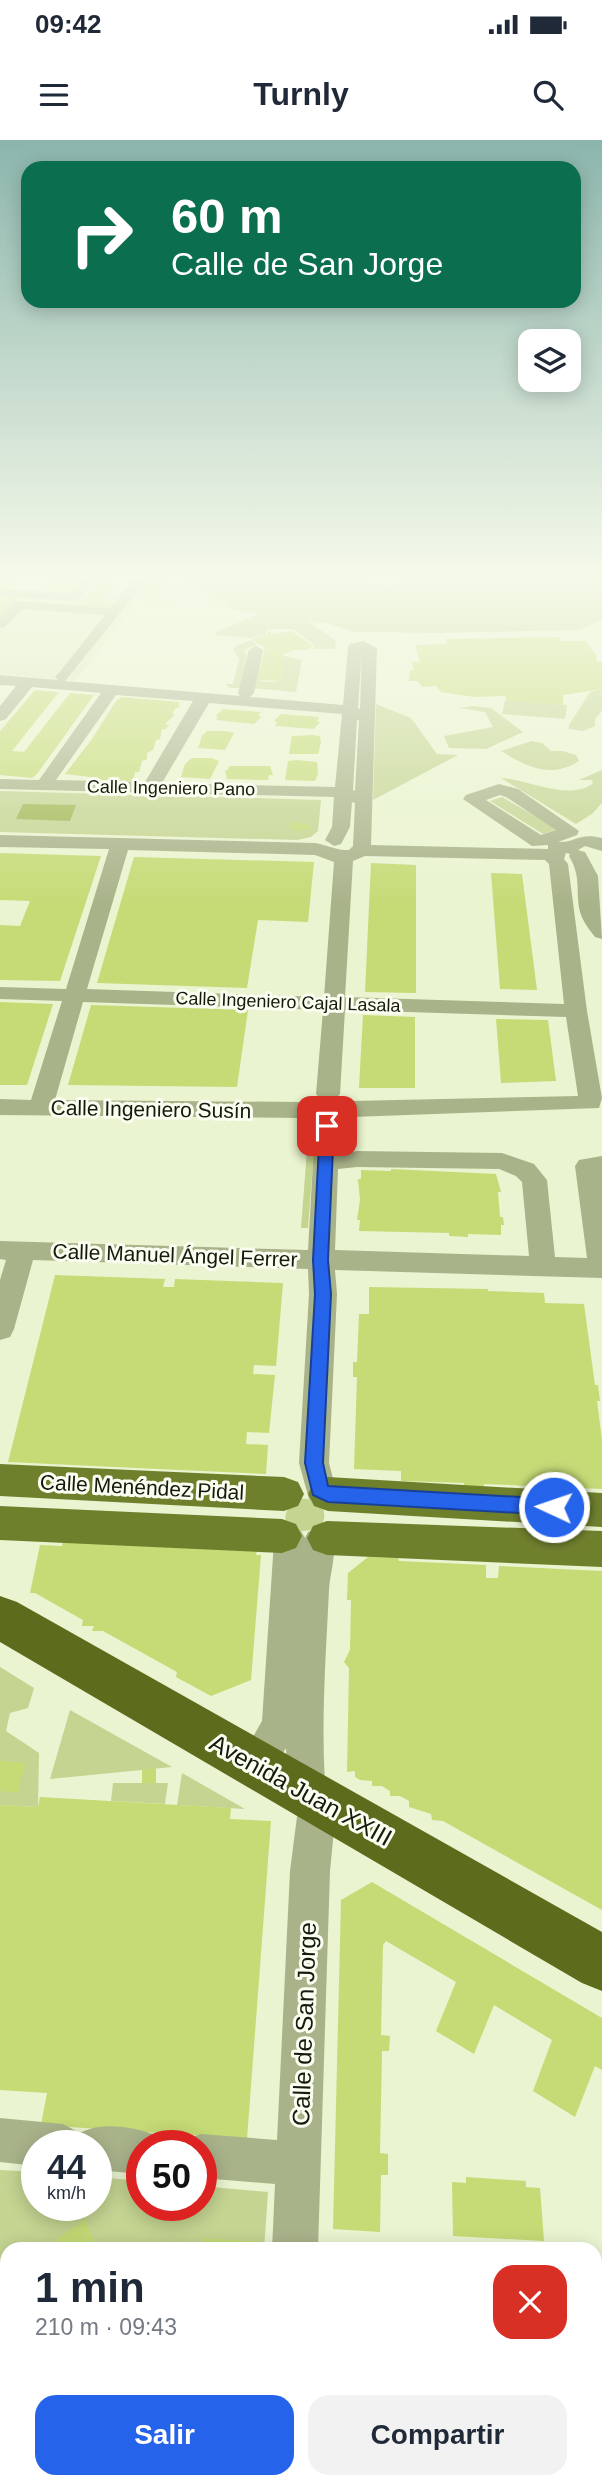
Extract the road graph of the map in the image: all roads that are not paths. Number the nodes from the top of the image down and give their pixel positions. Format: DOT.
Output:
graph roads {
  1 [pos="24,687"];
  2 [pos="76,687"];
  3 [pos="172,687"];
  4 [pos="247,687"];
  5 [pos="351,687"];
  6 [pos="367,687"];
  7 [pos="112,690"];
  8 [pos="246,693"];
  9 [pos="204,697"];
  10 [pos="349,706"];
  11 [pos="0,716"];
  12 [pos="366,719"];
  13 [pos="0,784"];
  14 [pos="44,785"];
  15 [pos="150,788"];
  16 [pos="343,792"];
  17 [pos="363,804"];
  18 [pos="602,823"];
  19 [pos="0,841"];
  20 [pos="120,844"];
  21 [pos="567,846"];
  22 [pos="345,849"];
  23 [pos="602,854"];
  24 [pos="597,895"];
  25 [pos="602,933"];
  26 [pos="0,993"];
  27 [pos="75,995"];
  28 [pos="332,1003"];
  29 [pos="576,1011"];
  30 [pos="328,1094"];
  31 [pos="0,1107"];
  32 [pos="41,1107"];
  33 [pos="352,1109"];
  34 [pos="301,1110"];
  35 [pos="327,1126"];
  36 [pos="343,1162"];
  37 [pos="595,1165"];
  38 [pos="11,1250"];
  39 [pos="321,1260"];
  40 [pos="543,1266"];
  41 [pos="602,1268"];
  42 [pos="0,1329"];
  43 [pos="0,1480"];
  44 [pos="306,1492"];
  45 [pos="602,1510"];
  46 [pos="0,1523"];
  47 [pos="304,1539"];
  48 [pos="602,1549"];
  49 [pos="0,1617"];
  50 [pos="255,1765"];
  51 [pos="312,1797"];
  52 [pos="602,1963"];
  53 [pos="0,2140"];
  54 [pos="21,2142"];
  55 [pos="217,2157"];
  56 [pos="299,2164"];
  57 [pos="295,2242"];
  1 -- 11 [label="street"];
  2 -- 7 [label="street"];
  3 -- 8 [label="street"];
  4 -- 8 [label="street"];
  5 -- 10 [label="street"];
  6 -- 12 [label="street"];
  7 -- 9 [label="street"];
  7 -- 14 [label="street"];
  8 -- 10 [label="street"];
  9 -- 10 [label="street"];
  9 -- 15 [label="street"];
  10 -- 12 [label="street"];
  10 -- 16 [label="street"];
  12 -- 17 [label="street"];
  13 -- 14 [label="street, Calle Ingeniero Pano"];
  14 -- 15 [label="street, Calle Ingeniero Pano"];
  15 -- 16 [label="street, Calle Ingeniero Pano"];
  16 -- 17 [label="street"];
  16 -- 22 [label="street"];
  17 -- 22 [label="street"];
  18 -- 21 [label="street"];
  19 -- 20 [label="street"];
  20 -- 22 [label="street"];
  20 -- 27 [label="street"];
  21 -- 22 [label="street"];
  21 -- 23 [label="street"];
  21 -- 24 [label="street"];
  21 -- 29 [label="street"];
  22 -- 28 [label="street"];
  24 -- 25 [label="street"];
  26 -- 27 [label="street, Calle Ingeniero Cajal Lasala"];
  27 -- 28 [label="street, Calle Ingeniero Cajal Lasala"];
  27 -- 32 [label="street"];
  28 -- 29 [label="street, Calle Ingeniero Cajal Lasala"];
  28 -- 30 [label="street"];
  29 -- 33 [label="street"];
  30 -- 33 [label="street"];
  30 -- 34 [label="street"];
  31 -- 32 [label="street, Calle Ingeniero Susín"];
  32 -- 34 [label="street, Calle Ingeniero Susín"];
  33 -- 35 [label="street"];
  34 -- 35 [label="street"];
  35 -- 39 [label="street"];
  36 -- 40 [label="street"];
  37 -- 41 [label="street"];
  38 -- 39 [label="street, Calle Manuel Ángel Ferrer"];
  38 -- 42 [label="street"];
  39 -- 40 [label="street, Calle Manuel Ángel Ferrer"];
  39 -- 44 [label="street"];
  40 -- 41 [label="street, Calle Manuel Ángel Ferrer"];
  43 -- 44 [label="main road, Calle Menéndez Pidal"];
  44 -- 45 [label="main road, Calle Menéndez Pidal"];
  44 -- 47 [label="main road"];
  44 -- 47 [label="main road"];
  46 -- 47 [label="main road, Calle Menéndez Pidal"];
  47 -- 48 [label="main road, Calle Menéndez Pidal"];
  47 -- 50 [label="street"];
  47 -- 51 [label="street, Calle de San Jorge"];
  49 -- 50 [label="highway, Avenida Juan XXIII"];
  50 -- 51 [label="highway, Avenida Juan XXIII"];
  51 -- 52 [label="highway, Avenida Juan XXIII"];
  51 -- 56 [label="street, Calle de San Jorge"];
  53 -- 54 [label="street"];
  55 -- 56 [label="street"];
  56 -- 57 [label="street, Calle de San Jorge"];
}
